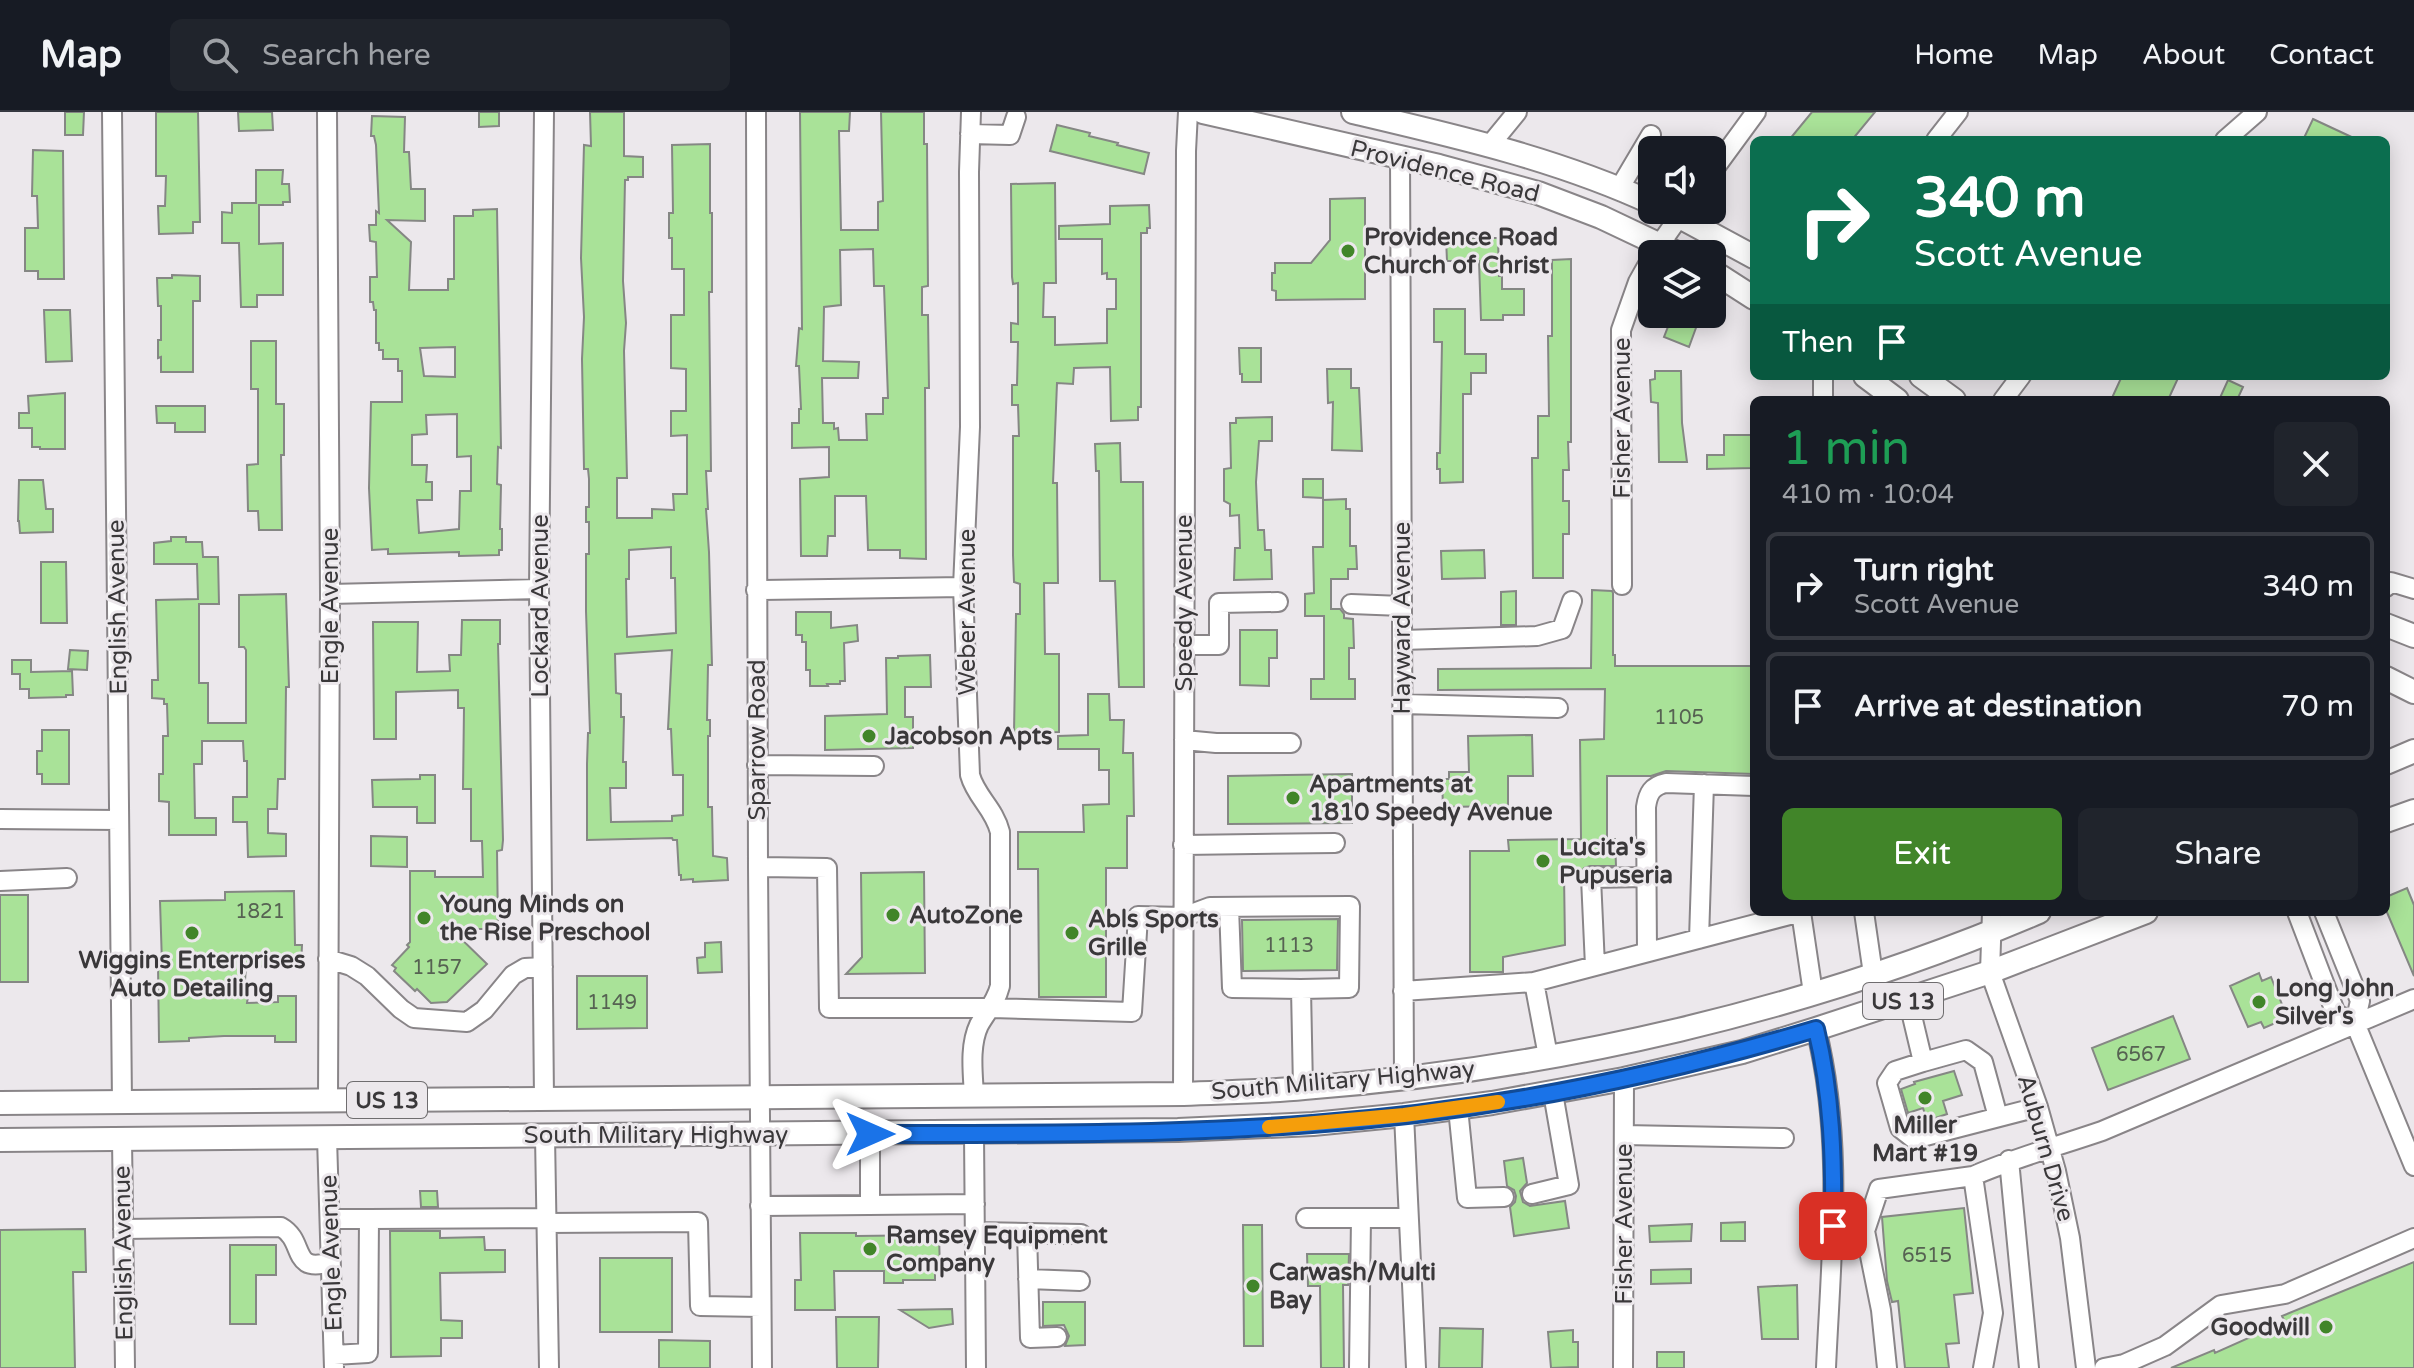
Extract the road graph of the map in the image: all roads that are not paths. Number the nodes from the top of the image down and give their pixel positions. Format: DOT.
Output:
graph roads {
  1 [pos="112,112"];
  2 [pos="327,112"];
  3 [pos="544,112"];
  4 [pos="756,112"];
  5 [pos="971,112"];
  6 [pos="1188,112"];
  7 [pos="1203,112"];
  8 [pos="1353,112"];
  9 [pos="1517,112"];
  10 [pos="1756,112"];
  11 [pos="1958,112"];
  12 [pos="2257,112"];
  13 [pos="1016,117"];
  14 [pos="970,134"];
  15 [pos="1651,135"];
  16 [pos="1939,136"];
  17 [pos="2230,136"];
  18 [pos="1490,145"];
  19 [pos="1726,153"];
  20 [pos="1400,157"];
  21 [pos="1619,189"];
  22 [pos="1638,197"];
  23 [pos="1698,224"];
  24 [pos="1640,240"];
  25 [pos="1750,255"];
  26 [pos="1726,280"];
  27 [pos="1638,282"];
  28 [pos="1750,295"];
  29 [pos="1870,380"];
  30 [pos="1926,380"];
  31 [pos="1892,396"];
  32 [pos="1948,396"];
  33 [pos="2390,583"];
  34 [pos="1622,585"];
  35 [pos="963,587"];
  36 [pos="539,589"];
  37 [pos="2414,589"];
  38 [pos="756,590"];
  39 [pos="330,594"];
  40 [pos="1572,601"];
  41 [pos="1278,602"];
  42 [pos="1351,604"];
  43 [pos="1402,606"];
  44 [pos="2390,627"];
  45 [pos="2414,636"];
  46 [pos="1402,640"];
  47 [pos="1184,645"];
  48 [pos="2390,680"];
  49 [pos="2414,692"];
  50 [pos="1403,704"];
  51 [pos="1558,708"];
  52 [pos="1184,740"];
  53 [pos="1291,743"];
  54 [pos="2414,751"];
  55 [pos="2390,761"];
  56 [pos="757,765"];
  57 [pos="874,766"];
  58 [pos="1704,784"];
  59 [pos="1750,786"];
  60 [pos="2414,811"];
  61 [pos="0,819"];
  62 [pos="119,820"];
  63 [pos="2390,820"];
  64 [pos="1335,843"];
  65 [pos="1183,845"];
  66 [pos="758,867"];
  67 [pos="1646,877"];
  68 [pos="67,878"];
  69 [pos="0,881"];
  70 [pos="1229,907"];
  71 [pos="1802,916"];
  72 [pos="1865,916"];
  73 [pos="2020,916"];
  74 [pos="2136,916"];
  75 [pos="2299,916"];
  76 [pos="2326,916"];
  77 [pos="1183,917"];
  78 [pos="1754,918"];
  79 [pos="1992,922"];
  80 [pos="1699,939"];
  81 [pos="1647,952"];
  82 [pos="328,959"];
  83 [pos="1595,966"];
  84 [pos="543,967"];
  85 [pos="1990,972"];
  86 [pos="1873,974"];
  87 [pos="1534,982"];
  88 [pos="1301,989"];
  89 [pos="1403,991"];
  90 [pos="1813,993"];
  91 [pos="1908,999"];
  92 [pos="2414,999"];
  93 [pos="992,1008"];
  94 [pos="2355,1023"];
  95 [pos="1816,1029"];
  96 [pos="1548,1056"];
  97 [pos="1923,1062"];
  98 [pos="1404,1078"];
  99 [pos="1624,1079"];
  100 [pos="1303,1088"];
  101 [pos="1553,1093"];
  102 [pos="1183,1094"];
  103 [pos="974,1096"];
  104 [pos="759,1098"];
  105 [pos="544,1099"];
  106 [pos="328,1100"];
  107 [pos="0,1103"];
  108 [pos="122,1103"];
  109 [pos="2038,1107"];
  110 [pos="1458,1108"];
  111 [pos="1404,1115"];
  112 [pos="1998,1117"];
  113 [pos="870,1134"];
  114 [pos="974,1134"];
  115 [pos="759,1135"];
  116 [pos="1624,1135"];
  117 [pos="545,1136"];
  118 [pos="327,1138"];
  119 [pos="1784,1138"];
  120 [pos="122,1139"];
  121 [pos="0,1140"];
  122 [pos="2050,1149"];
  123 [pos="2009,1160"];
  124 [pos="2414,1166"];
  125 [pos="1973,1176"];
  126 [pos="1532,1194"];
  127 [pos="1504,1197"];
  128 [pos="975,1204"];
  129 [pos="870,1205"];
  130 [pos="760,1206"];
  131 [pos="1306,1218"];
  132 [pos="1361,1218"];
  133 [pos="1408,1218"];
  134 [pos="330,1219"];
  135 [pos="369,1219"];
  136 [pos="546,1221"];
  137 [pos="123,1229"];
  138 [pos="975,1232"];
  139 [pos="1027,1233"];
  140 [pos="1081,1234"];
  141 [pos="2414,1238"];
  142 [pos="330,1262"];
  143 [pos="1028,1279"];
  144 [pos="1080,1281"];
  145 [pos="761,1307"];
  146 [pos="1057,1337"];
  147 [pos="334,1361"];
  148 [pos="2139,1363"];
  149 [pos="125,1368"];
  150 [pos="549,1368"];
  151 [pos="762,1368"];
  152 [pos="976,1368"];
  153 [pos="1359,1368"];
  154 [pos="1416,1368"];
  155 [pos="1623,1368"];
  156 [pos="1826,1368"];
  157 [pos="1887,1368"];
  158 [pos="1983,1368"];
  159 [pos="2029,1368"];
  160 [pos="2086,1368"];
  161 [pos="2104,1368"];
  1 -- 62 [label="street, English Avenue"];
  2 -- 39 [label="street, Engle Avenue"];
  3 -- 36 [label="street, Lockard Avenue"];
  4 -- 38 [label="street, Sparrow Road"];
  5 -- 14 [label="street, Weber Avenue"];
  6 -- 47 [label="street, Speedy Avenue"];
  7 -- 20 [label="main road, Providence Road"];
  8 -- 18 [label="main road, Providence Road"];
  9 -- 18 [label="street"];
  10 -- 19 [label="street"];
  11 -- 16 [label="street"];
  12 -- 17 [label="street"];
  13 -- 14 [label="street"];
  14 -- 35 [label="street, Weber Avenue"];
  15 -- 21 [label="street"];
  18 -- 21 [label="main road, Providence Road"];
  20 -- 24 [label="main road, Providence Road"];
  20 -- 43 [label="street, Hayward Avenue"];
  21 -- 22 [label="main road, Providence Road"];
  23 -- 25 [label="main road"];
  26 -- 28 [label="main road"];
  27 -- 34 [label="street, Fisher Avenue"];
  29 -- 31 [label="main road"];
  30 -- 32 [label="main road"];
  33 -- 37 [label="street"];
  35 -- 38 [label="street"];
  35 -- 93 [label="street, Weber Avenue"];
  36 -- 39 [label="street"];
  36 -- 84 [label="street, Lockard Avenue"];
  38 -- 56 [label="street, Sparrow Road"];
  39 -- 82 [label="street, Engle Avenue"];
  40 -- 46 [label="street"];
  41 -- 47 [label="street"];
  42 -- 43 [label="street"];
  43 -- 46 [label="street, Hayward Avenue"];
  44 -- 45 [label="main road"];
  46 -- 50 [label="street, Hayward Avenue"];
  47 -- 52 [label="street, Speedy Avenue"];
  48 -- 49 [label="main road"];
  50 -- 51 [label="street"];
  50 -- 89 [label="street, Hayward Avenue"];
  52 -- 53 [label="street"];
  52 -- 65 [label="street, Speedy Avenue"];
  54 -- 55 [label="main road"];
  56 -- 57 [label="street"];
  56 -- 66 [label="street, Sparrow Road"];
  58 -- 59 [label="street"];
  58 -- 67 [label="street"];
  58 -- 80 [label="street"];
  60 -- 63 [label="main road"];
  61 -- 62 [label="street"];
  62 -- 108 [label="street, English Avenue"];
  64 -- 65 [label="street"];
  65 -- 77 [label="street, Speedy Avenue"];
  66 -- 93 [label="street"];
  66 -- 104 [label="street, Sparrow Road"];
  67 -- 81 [label="street"];
  67 -- 83 [label="street"];
  68 -- 69 [label="street"];
  70 -- 77 [label="street"];
  70 -- 88 [label="street"];
  70 -- 88 [label="street"];
  71 -- 90 [label="street"];
  72 -- 86 [label="street"];
  73 -- 79 [label="main road, South Military Highway / US 13"];
  74 -- 85 [label="main road, South Military Highway / US 13"];
  75 -- 94 [label="street"];
  76 -- 94 [label="street"];
  77 -- 93 [label="street"];
  77 -- 102 [label="street, Speedy Avenue"];
  78 -- 80 [label="street"];
  79 -- 85 [label="street, Auburn Drive"];
  79 -- 86 [label="main road, South Military Highway / US 13"];
  80 -- 81 [label="street"];
  81 -- 83 [label="street"];
  82 -- 84 [label="street"];
  82 -- 106 [label="street, Engle Avenue"];
  83 -- 87 [label="street"];
  84 -- 105 [label="street, Lockard Avenue"];
  85 -- 91 [label="main road, South Military Highway / US 13"];
  85 -- 109 [label="street, Auburn Drive"];
  86 -- 90 [label="main road, South Military Highway / US 13"];
  87 -- 89 [label="street"];
  87 -- 96 [label="street"];
  88 -- 100 [label="street"];
  89 -- 98 [label="street, Hayward Avenue"];
  90 -- 96 [label="main road, South Military Highway / US 13"];
  91 -- 95 [label="main road, South Military Highway / US 13"];
  91 -- 97 [label="street"];
  92 -- 94 [label="street"];
  93 -- 103 [label="street, Weber Avenue"];
  94 -- 122 [label="street"];
  94 -- 124 [label="street"];
  95 -- 99 [label="main road, South Military Highway / US 13"];
  95 -- 156 [label="street"];
  96 -- 98 [label="main road, South Military Highway / US 13"];
  97 -- 112 [label="street"];
  97 -- 112 [label="street"];
  98 -- 100 [label="main road, South Military Highway / US 13"];
  99 -- 101 [label="main road, South Military Highway / US 13"];
  99 -- 116 [label="street, Fisher Avenue"];
  100 -- 102 [label="main road, South Military Highway / US 13"];
  101 -- 110 [label="main road, South Military Highway / US 13"];
  101 -- 126 [label="street"];
  102 -- 103 [label="main road, South Military Highway / US 13"];
  103 -- 104 [label="main road, South Military Highway / US 13"];
  104 -- 105 [label="main road, South Military Highway / US 13"];
  104 -- 115 [label="street, Sparrow Road"];
  105 -- 106 [label="main road, South Military Highway / US 13"];
  106 -- 108 [label="main road, South Military Highway / US 13"];
  107 -- 108 [label="main road, South Military Highway / US 13"];
  109 -- 112 [label="street"];
  109 -- 122 [label="street, Auburn Drive"];
  110 -- 111 [label="main road, South Military Highway / US 13"];
  110 -- 127 [label="street"];
  111 -- 114 [label="main road, South Military Highway / US 13"];
  111 -- 133 [label="street"];
  113 -- 114 [label="main road, South Military Highway / US 13"];
  113 -- 115 [label="main road, South Military Highway / US 13"];
  113 -- 129 [label="street"];
  114 -- 128 [label="street"];
  115 -- 117 [label="main road, South Military Highway / US 13"];
  115 -- 130 [label="street, Sparrow Road"];
  116 -- 119 [label="street"];
  116 -- 155 [label="street, Fisher Avenue"];
  117 -- 118 [label="main road, South Military Highway / US 13"];
  117 -- 136 [label="street"];
  118 -- 120 [label="main road, South Military Highway / US 13"];
  118 -- 134 [label="street, Engle Avenue"];
  120 -- 121 [label="main road, South Military Highway / US 13"];
  120 -- 137 [label="street, English Avenue"];
  122 -- 123 [label="street"];
  122 -- 160 [label="street, Auburn Drive"];
  123 -- 125 [label="street"];
  123 -- 159 [label="street"];
  125 -- 157 [label="street"];
  125 -- 158 [label="street"];
  128 -- 129 [label="street"];
  128 -- 138 [label="street"];
  129 -- 130 [label="street"];
  130 -- 145 [label="street, Sparrow Road"];
  131 -- 132 [label="street"];
  132 -- 133 [label="street"];
  132 -- 153 [label="street"];
  133 -- 154 [label="street"];
  134 -- 135 [label="street"];
  134 -- 142 [label="street, Engle Avenue"];
  135 -- 136 [label="street"];
  135 -- 147 [label="street"];
  136 -- 145 [label="street"];
  136 -- 150 [label="street"];
  137 -- 142 [label="street"];
  137 -- 149 [label="street, English Avenue"];
  138 -- 139 [label="street"];
  138 -- 152 [label="street"];
  139 -- 140 [label="street"];
  139 -- 143 [label="street"];
  141 -- 148 [label="street"];
  142 -- 147 [label="street, Engle Avenue"];
  143 -- 144 [label="street"];
  143 -- 146 [label="street"];
  145 -- 151 [label="street, Sparrow Road"];
  148 -- 161 [label="street"];
}
